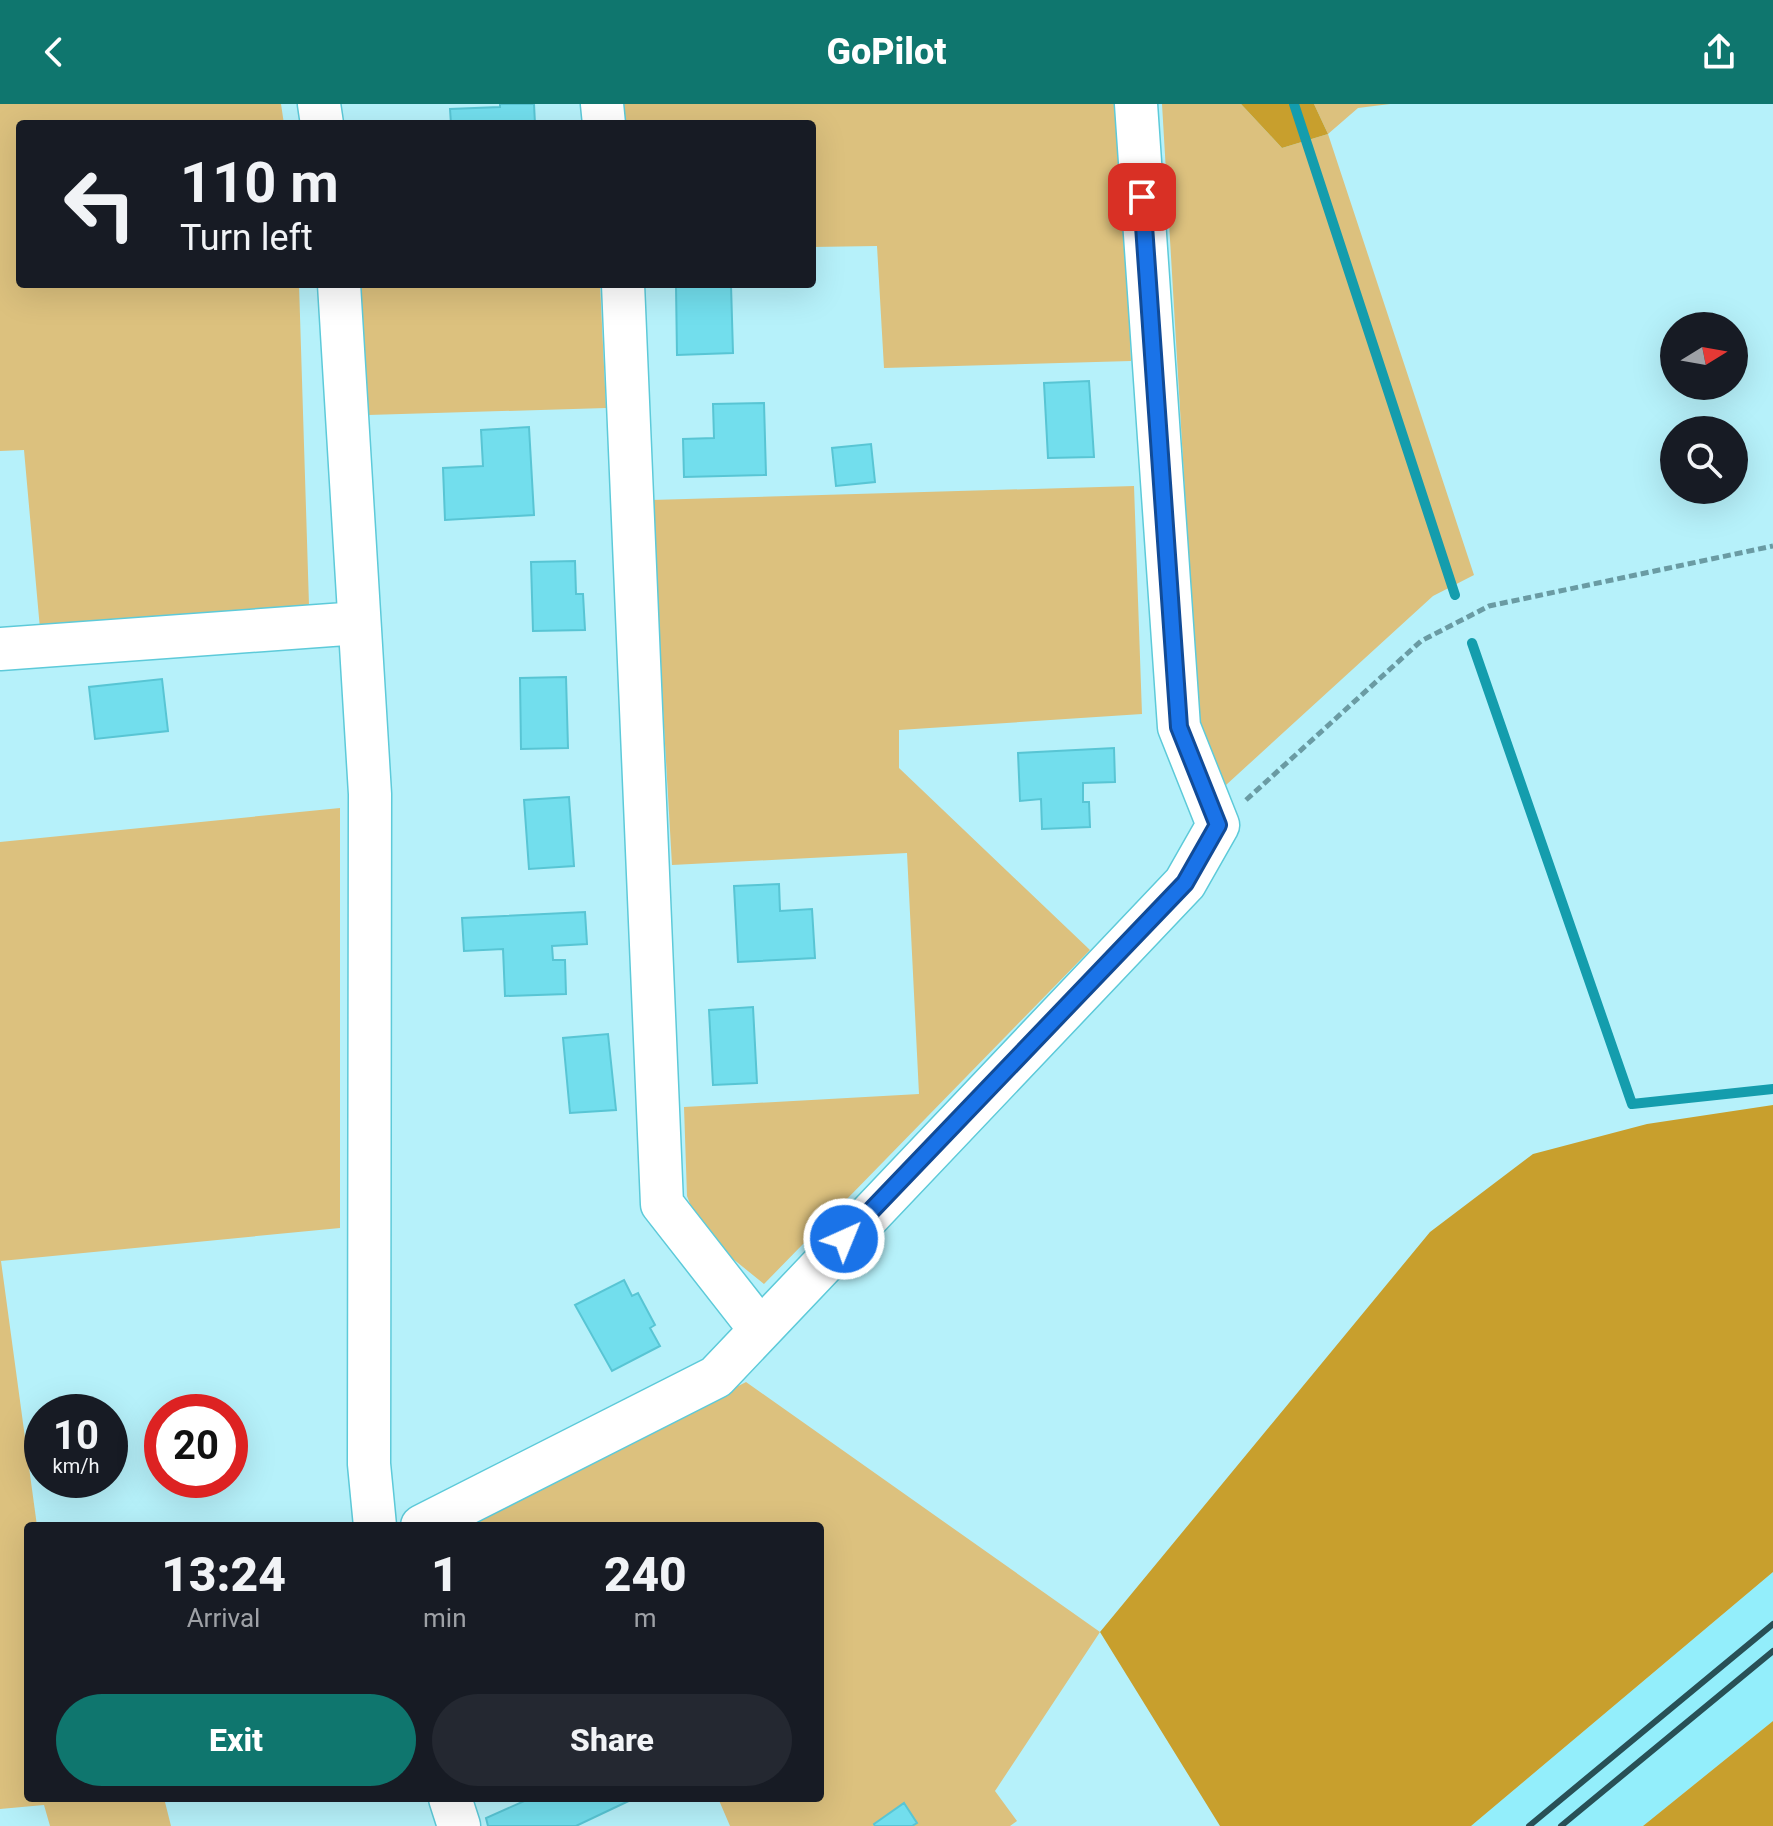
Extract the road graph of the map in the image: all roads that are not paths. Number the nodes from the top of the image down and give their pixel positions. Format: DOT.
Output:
graph roads {
  1 [pos="1136,104"];
  2 [pos="339,288"];
  3 [pos="623,288"];
  4 [pos="359,623"];
  5 [pos="0,649"];
  6 [pos="759,1328"];
  7 [pos="375,1522"];
  8 [pos="430,1522"];
  9 [pos="451,1802"];
  10 [pos="459,1826"];
  1 -- 6 [label="street"];
  2 -- 4 [label="street"];
  3 -- 6 [label="street"];
  4 -- 5 [label="street"];
  4 -- 7 [label="street"];
  6 -- 8 [label="street"];
  9 -- 10 [label="street"];
}
